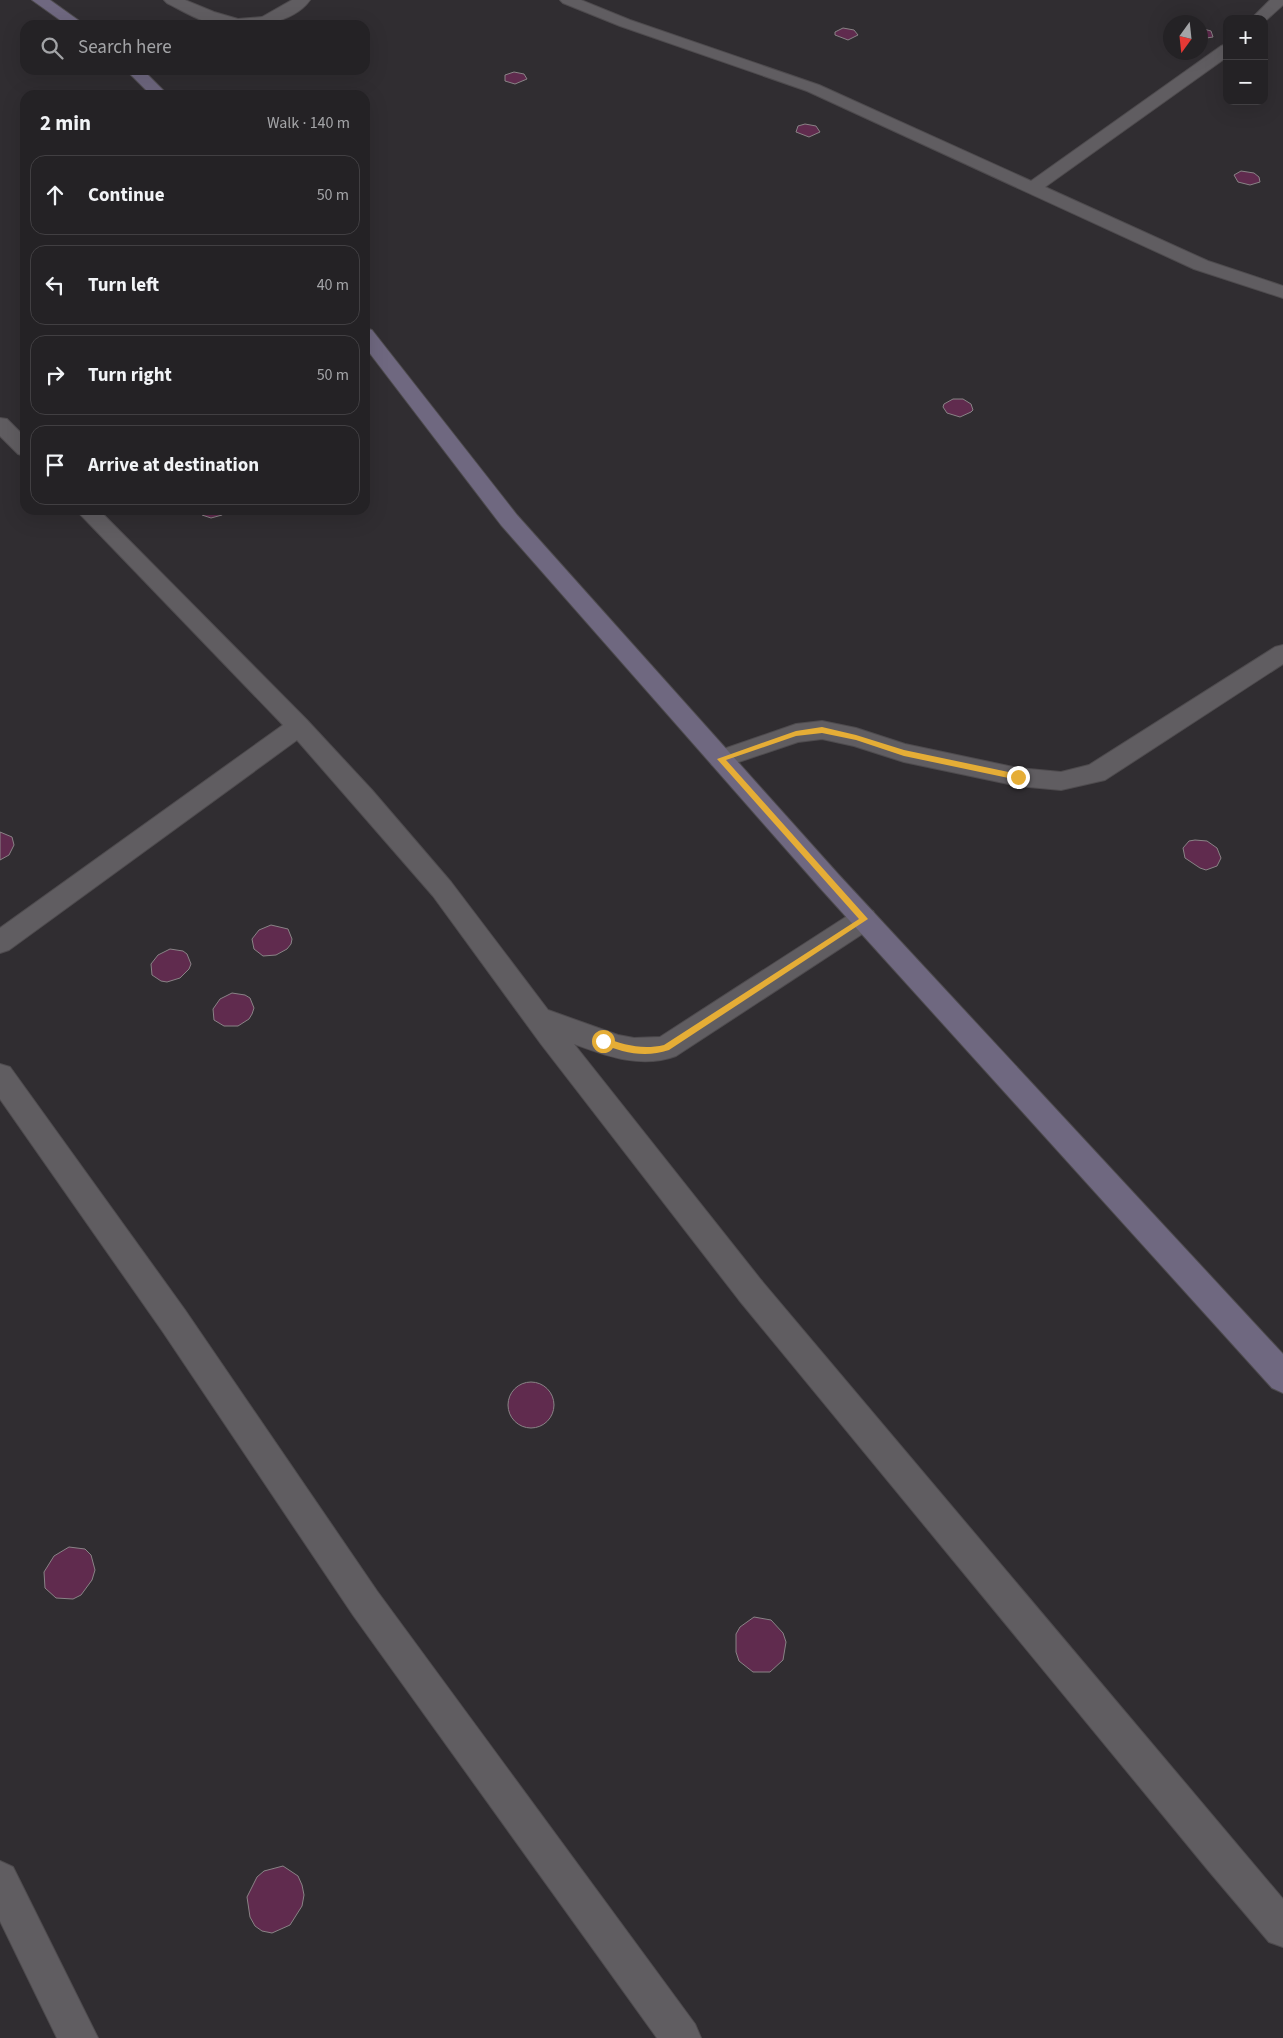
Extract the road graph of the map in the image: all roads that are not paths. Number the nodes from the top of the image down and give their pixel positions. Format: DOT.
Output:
graph roads {
  1 [pos="40,0"];
  2 [pos="172,0"];
  3 [pos="302,0"];
  4 [pos="568,0"];
  5 [pos="1279,0"];
  6 [pos="619,5"];
  7 [pos="605,14"];
  8 [pos="1263,15"];
  9 [pos="69,20"];
  10 [pos="220,20"];
  11 [pos="273,20"];
  12 [pos="1223,52"];
  13 [pos="139,75"];
  14 [pos="155,90"];
  15 [pos="1033,188"];
  16 [pos="1283,292"];
  17 [pos="370,340"];
  18 [pos="0,424"];
  19 [pos="20,444"];
  20 [pos="92,515"];
  21 [pos="1283,653"];
  22 [pos="299,726"];
  23 [pos="721,759"];
  24 [pos="864,919"];
  25 [pos="0,942"];
  26 [pos="539,1019"];
  27 [pos="0,1076"];
  28 [pos="1283,1378"];
  29 [pos="0,1880"];
  30 [pos="1283,1928"];
  31 [pos="78,2038"];
  32 [pos="681,2038"];
  1 -- 9 [label="street"];
  2 -- 10 [label="street"];
  3 -- 11 [label="street"];
  4 -- 7 [label="street"];
  5 -- 8 [label="street"];
  6 -- 7 [label="street"];
  7 -- 15 [label="street"];
  12 -- 15 [label="street"];
  13 -- 14 [label="street"];
  15 -- 16 [label="street"];
  17 -- 23 [label="street"];
  18 -- 19 [label="street"];
  20 -- 22 [label="street"];
  21 -- 23 [label="street"];
  22 -- 25 [label="street"];
  22 -- 26 [label="street"];
  23 -- 24 [label="street"];
  24 -- 26 [label="street"];
  24 -- 28 [label="street"];
  26 -- 30 [label="street"];
  27 -- 32 [label="street"];
  29 -- 31 [label="street"];
}
